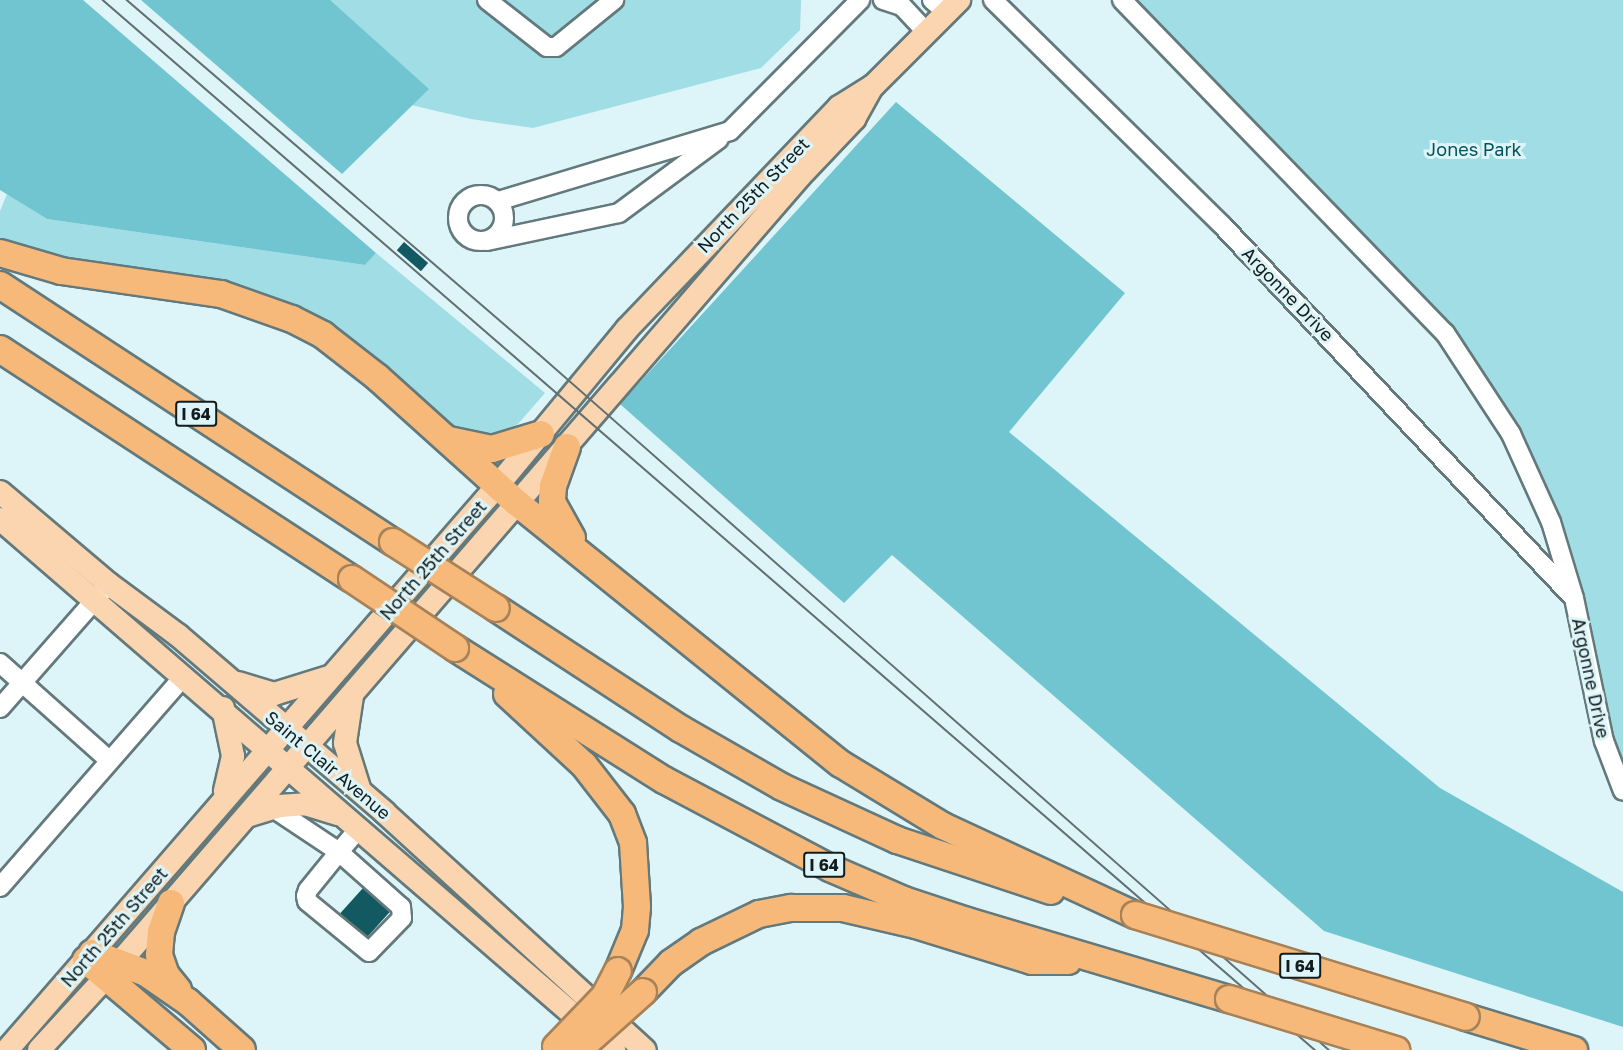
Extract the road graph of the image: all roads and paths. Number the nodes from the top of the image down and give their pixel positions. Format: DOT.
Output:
graph roads {
  1 [pos="487,0"];
  2 [pos="614,0"];
  3 [pos="860,0"];
  4 [pos="883,0"];
  5 [pos="993,0"];
  6 [pos="1122,0"];
  7 [pos="946,4"];
  8 [pos="926,32"];
  9 [pos="873,86"];
  10 [pos="730,130"];
  11 [pos="498,201"];
  12 [pos="487,241"];
  13 [pos="0,253"];
  14 [pos="0,285"];
  15 [pos="0,349"];
  16 [pos="541,434"];
  17 [pos="446,439"];
  18 [pos="567,447"];
  19 [pos="498,486"];
  20 [pos="0,492"];
  21 [pos="518,503"];
  22 [pos="0,519"];
  23 [pos="581,551"];
  24 [pos="109,584"];
  25 [pos="1574,598"];
  26 [pos="94,601"];
  27 [pos="455,648"];
  28 [pos="0,663"];
  29 [pos="184,676"];
  30 [pos="334,676"];
  31 [pos="230,680"];
  32 [pos="23,682"];
  33 [pos="353,693"];
  34 [pos="0,708"];
  35 [pos="223,708"];
  36 [pos="285,728"];
  37 [pos="306,746"];
  38 [pos="268,747"];
  39 [pos="110,760"];
  40 [pos="289,767"];
  41 [pos="1623,790"];
  42 [pos="361,792"];
  43 [pos="220,803"];
  44 [pos="273,808"];
  45 [pos="247,816"];
  46 [pos="353,823"];
  47 [pos="386,851"];
  48 [pos="339,852"];
  49 [pos="366,875"];
  50 [pos="0,887"];
  51 [pos="171,903"];
  52 [pos="1135,915"];
  53 [pos="89,956"];
  54 [pos="1084,959"];
  55 [pos="113,969"];
  56 [pos="188,1002"];
  57 [pos="562,1049"];
  58 [pos="7,1050"];
  59 [pos="39,1050"];
  60 [pos="192,1050"];
  61 [pos="242,1050"];
  62 [pos="614,1050"];
  63 [pos="645,1050"];
  64 [pos="1396,1050"];
  65 [pos="1574,1050"];
  1 -- 2 [label="street"];
  3 -- 10 [label="street"];
  4 -- 8 [label="street"];
  5 -- 25 [label="street, Argonne Drive"];
  6 -- 25 [label="street, Argonne Drive"];
  7 -- 8 [label="main road, North 25th Street"];
  8 -- 9 [label="main road, North 25th Street"];
  9 -- 16 [label="main road, North 25th Street"];
  9 -- 18 [label="main road, North 25th Street"];
  10 -- 11 [label="street"];
  10 -- 12 [label="street"];
  11 -- 12 [label="street"];
  11 -- 12 [label="street"];
  13 -- 17 [label="highway"];
  14 -- 52 [label="highway, I 64, bridge"];
  15 -- 27 [label="highway, I 64, bridge"];
  16 -- 17 [label="highway"];
  16 -- 19 [label="main road, North 25th Street"];
  17 -- 19 [label="highway"];
  18 -- 21 [label="main road, North 25th Street"];
  18 -- 23 [label="highway"];
  19 -- 21 [label="highway"];
  19 -- 30 [label="main road, North 25th Street"];
  20 -- 24 [label="main road, Saint Clair Avenue"];
  21 -- 23 [label="highway"];
  21 -- 33 [label="main road, North 25th Street"];
  22 -- 26 [label="main road, Saint Clair Avenue"];
  23 -- 52 [label="highway"];
  24 -- 26 [label="street"];
  24 -- 31 [label="main road, Saint Clair Avenue"];
  25 -- 41 [label="street, Argonne Drive"];
  26 -- 29 [label="main road, Saint Clair Avenue"];
  26 -- 32 [label="street"];
  27 -- 54 [label="highway, I 64"];
  27 -- 57 [label="highway, bridge"];
  28 -- 32 [label="street"];
  29 -- 35 [label="main road, Saint Clair Avenue"];
  29 -- 39 [label="street"];
  30 -- 31 [label="main road"];
  30 -- 36 [label="main road, North 25th Street"];
  31 -- 36 [label="main road, Saint Clair Avenue"];
  32 -- 34 [label="street"];
  32 -- 39 [label="street"];
  33 -- 37 [label="main road, North 25th Street"];
  33 -- 42 [label="main road"];
  35 -- 38 [label="main road, Saint Clair Avenue"];
  35 -- 43 [label="main road"];
  36 -- 37 [label="main road, Saint Clair Avenue"];
  36 -- 38 [label="main road, North 25th Street"];
  37 -- 40 [label="main road, North 25th Street"];
  37 -- 42 [label="main road, Saint Clair Avenue"];
  38 -- 40 [label="main road, Saint Clair Avenue"];
  38 -- 43 [label="main road, North 25th Street"];
  39 -- 50 [label="street"];
  40 -- 45 [label="main road, North 25th Street"];
  40 -- 46 [label="main road, Saint Clair Avenue"];
  42 -- 63 [label="main road, Saint Clair Avenue"];
  43 -- 53 [label="main road, North 25th Street"];
  44 -- 45 [label="main road"];
  44 -- 46 [label="main road"];
  44 -- 48 [label="street"];
  45 -- 51 [label="main road, North 25th Street"];
  46 -- 47 [label="main road, Saint Clair Avenue"];
  46 -- 48 [label="street"];
  47 -- 49 [label="street"];
  47 -- 62 [label="main road, Saint Clair Avenue"];
  48 -- 49 [label="street"];
  48 -- 49 [label="street"];
  51 -- 55 [label="main road, North 25th Street"];
  51 -- 56 [label="highway"];
  52 -- 65 [label="highway, I 64, bridge"];
  53 -- 55 [label="highway"];
  53 -- 58 [label="main road, North 25th Street"];
  54 -- 57 [label="highway, bridge"];
  54 -- 64 [label="highway, I 64, bridge"];
  55 -- 56 [label="highway"];
  55 -- 59 [label="main road, North 25th Street"];
  55 -- 60 [label="highway"];
  56 -- 61 [label="highway"];
}
